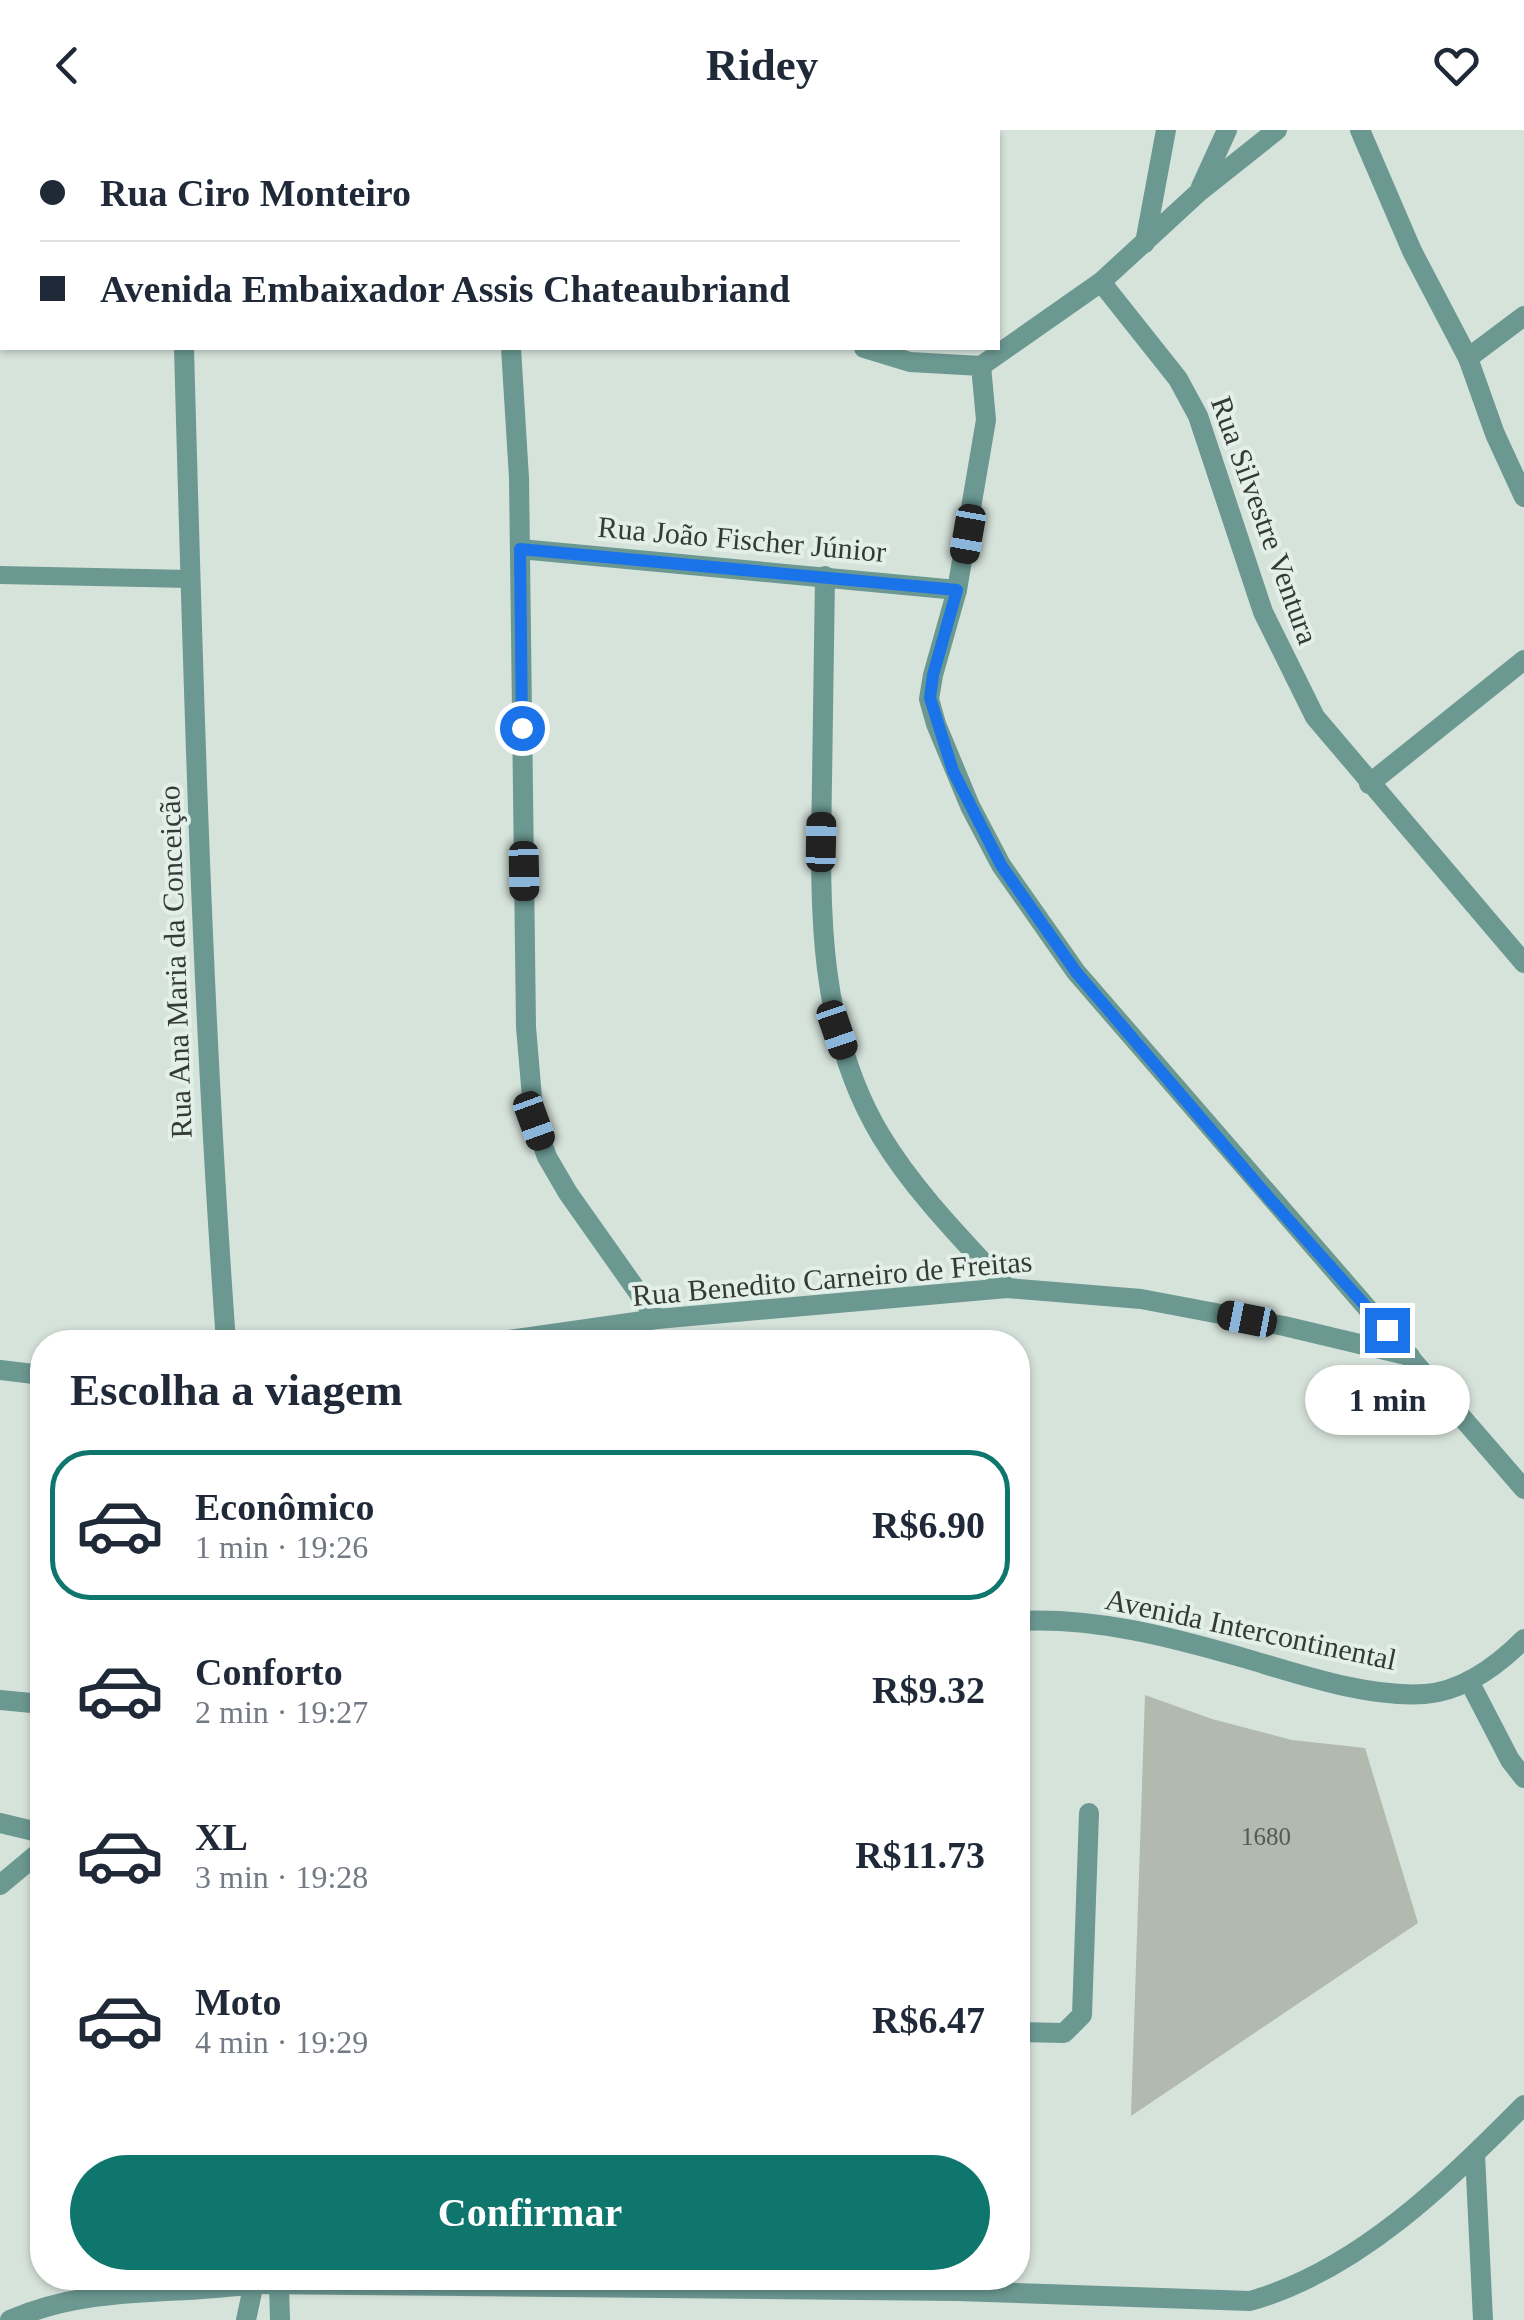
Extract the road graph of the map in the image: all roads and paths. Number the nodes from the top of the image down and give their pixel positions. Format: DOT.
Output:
graph roads {
  1 [pos="1166,130"];
  2 [pos="1227,130"];
  3 [pos="1278,130"];
  4 [pos="1360,130"];
  5 [pos="1199,192"];
  6 [pos="1145,243"];
  7 [pos="1100,282"];
  8 [pos="1524,316"];
  9 [pos="184,350"];
  10 [pos="511,350"];
  11 [pos="871,350"];
  12 [pos="1468,358"];
  13 [pos="981,366"];
  14 [pos="1524,497"];
  15 [pos="520,549"];
  16 [pos="0,574"];
  17 [pos="825,576"];
  18 [pos="190,580"];
  19 [pos="957,590"];
  20 [pos="1524,660"];
  21 [pos="1370,784"];
  22 [pos="1524,963"];
  23 [pos="1007,1288"];
  24 [pos="657,1320"];
  25 [pos="225,1330"];
  26 [pos="583,1330"];
  27 [pos="1410,1356"];
  28 [pos="0,1370"];
  29 [pos="30,1373"];
  30 [pos="1524,1489"];
  31 [pos="1030,1621"];
  32 [pos="1524,1639"];
  33 [pos="1469,1680"];
  34 [pos="0,1700"];
  35 [pos="30,1703"];
  36 [pos="1524,1778"];
  37 [pos="1089,1813"];
  38 [pos="0,1823"];
  39 [pos="30,1829"];
  40 [pos="30,1860"];
  41 [pos="0,1885"];
  42 [pos="1030,2032"];
  43 [pos="1524,2105"];
  44 [pos="1475,2154"];
  45 [pos="207,2290"];
  46 [pos="252,2290"];
  47 [pos="278,2290"];
  48 [pos="860,2290"];
  49 [pos="10,2320"];
  50 [pos="246,2320"];
  51 [pos="280,2320"];
  52 [pos="1483,2320"];
  1 -- 6 [label="street"];
  2 -- 5 [label="street"];
  3 -- 5 [label="street"];
  4 -- 12 [label="street"];
  5 -- 6 [label="street"];
  6 -- 7 [label="street"];
  7 -- 13 [label="street"];
  7 -- 21 [label="street, Rua Silvestre Ventura"];
  8 -- 12 [label="street"];
  9 -- 18 [label="street, Rua Ana Maria da Conceição"];
  10 -- 15 [label="street"];
  11 -- 13 [label="street"];
  12 -- 14 [label="street"];
  13 -- 19 [label="street"];
  15 -- 17 [label="street, Rua João Fischer Júnior"];
  15 -- 24 [label="street"];
  16 -- 18 [label="lane"];
  17 -- 19 [label="street, Rua João Fischer Júnior"];
  17 -- 23 [label="street"];
  18 -- 25 [label="street, Rua Ana Maria da Conceição"];
  19 -- 27 [label="street"];
  20 -- 21 [label="street"];
  21 -- 22 [label="street, Rua Silvestre Ventura"];
  23 -- 24 [label="street, Rua Benedito Carneiro de Freitas"];
  23 -- 27 [label="street, Rua Benedito Carneiro de Freitas"];
  24 -- 26 [label="street, Rua Benedito Carneiro de Freitas"];
  27 -- 30 [label="street"];
  28 -- 29 [label="street"];
  31 -- 33 [label="street, Avenida Intercontinental"];
  32 -- 33 [label="street, Avenida Intercontinental"];
  33 -- 36 [label="street"];
  34 -- 35 [label="street"];
  37 -- 42 [label="street"];
  38 -- 39 [label="street"];
  40 -- 41 [label="street"];
  43 -- 44 [label="street"];
  44 -- 48 [label="street"];
  44 -- 52 [label="street"];
  45 -- 49 [label="street"];
  46 -- 50 [label="street"];
  47 -- 51 [label="street"];
}
